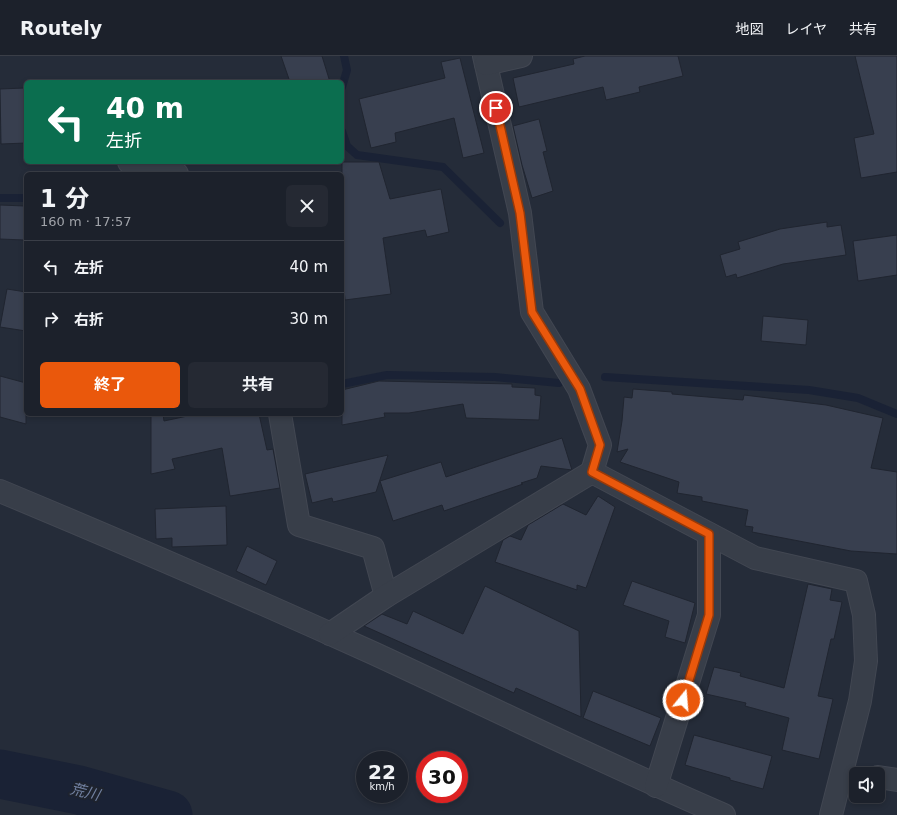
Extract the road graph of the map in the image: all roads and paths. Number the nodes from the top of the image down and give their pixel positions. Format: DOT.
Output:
graph roads {
  1 [pos="521,56"];
  2 [pos="485,60"];
  3 [pos="137,164"];
  4 [pos="169,172"];
  5 [pos="280,416"];
  6 [pos="592,472"];
  7 [pos="0,491"];
  8 [pos="709,534"];
  9 [pos="386,596"];
  10 [pos="330,634"];
  11 [pos="850,767"];
  12 [pos="849,773"];
  13 [pos="885,778"];
  14 [pos="897,780"];
  15 [pos="656,786"];
  16 [pos="724,815"];
  17 [pos="831,815"];
  1 -- 2 [label="street"];
  2 -- 6 [label="street"];
  3 -- 4 [label="street"];
  5 -- 9 [label="street"];
  6 -- 8 [label="street"];
  6 -- 9 [label="street"];
  7 -- 10 [label="street"];
  8 -- 11 [label="street"];
  8 -- 15 [label="street"];
  9 -- 10 [label="street"];
  10 -- 15 [label="street"];
  12 -- 17 [label="street"];
  13 -- 14 [label="street"];
  15 -- 16 [label="street"];
}
